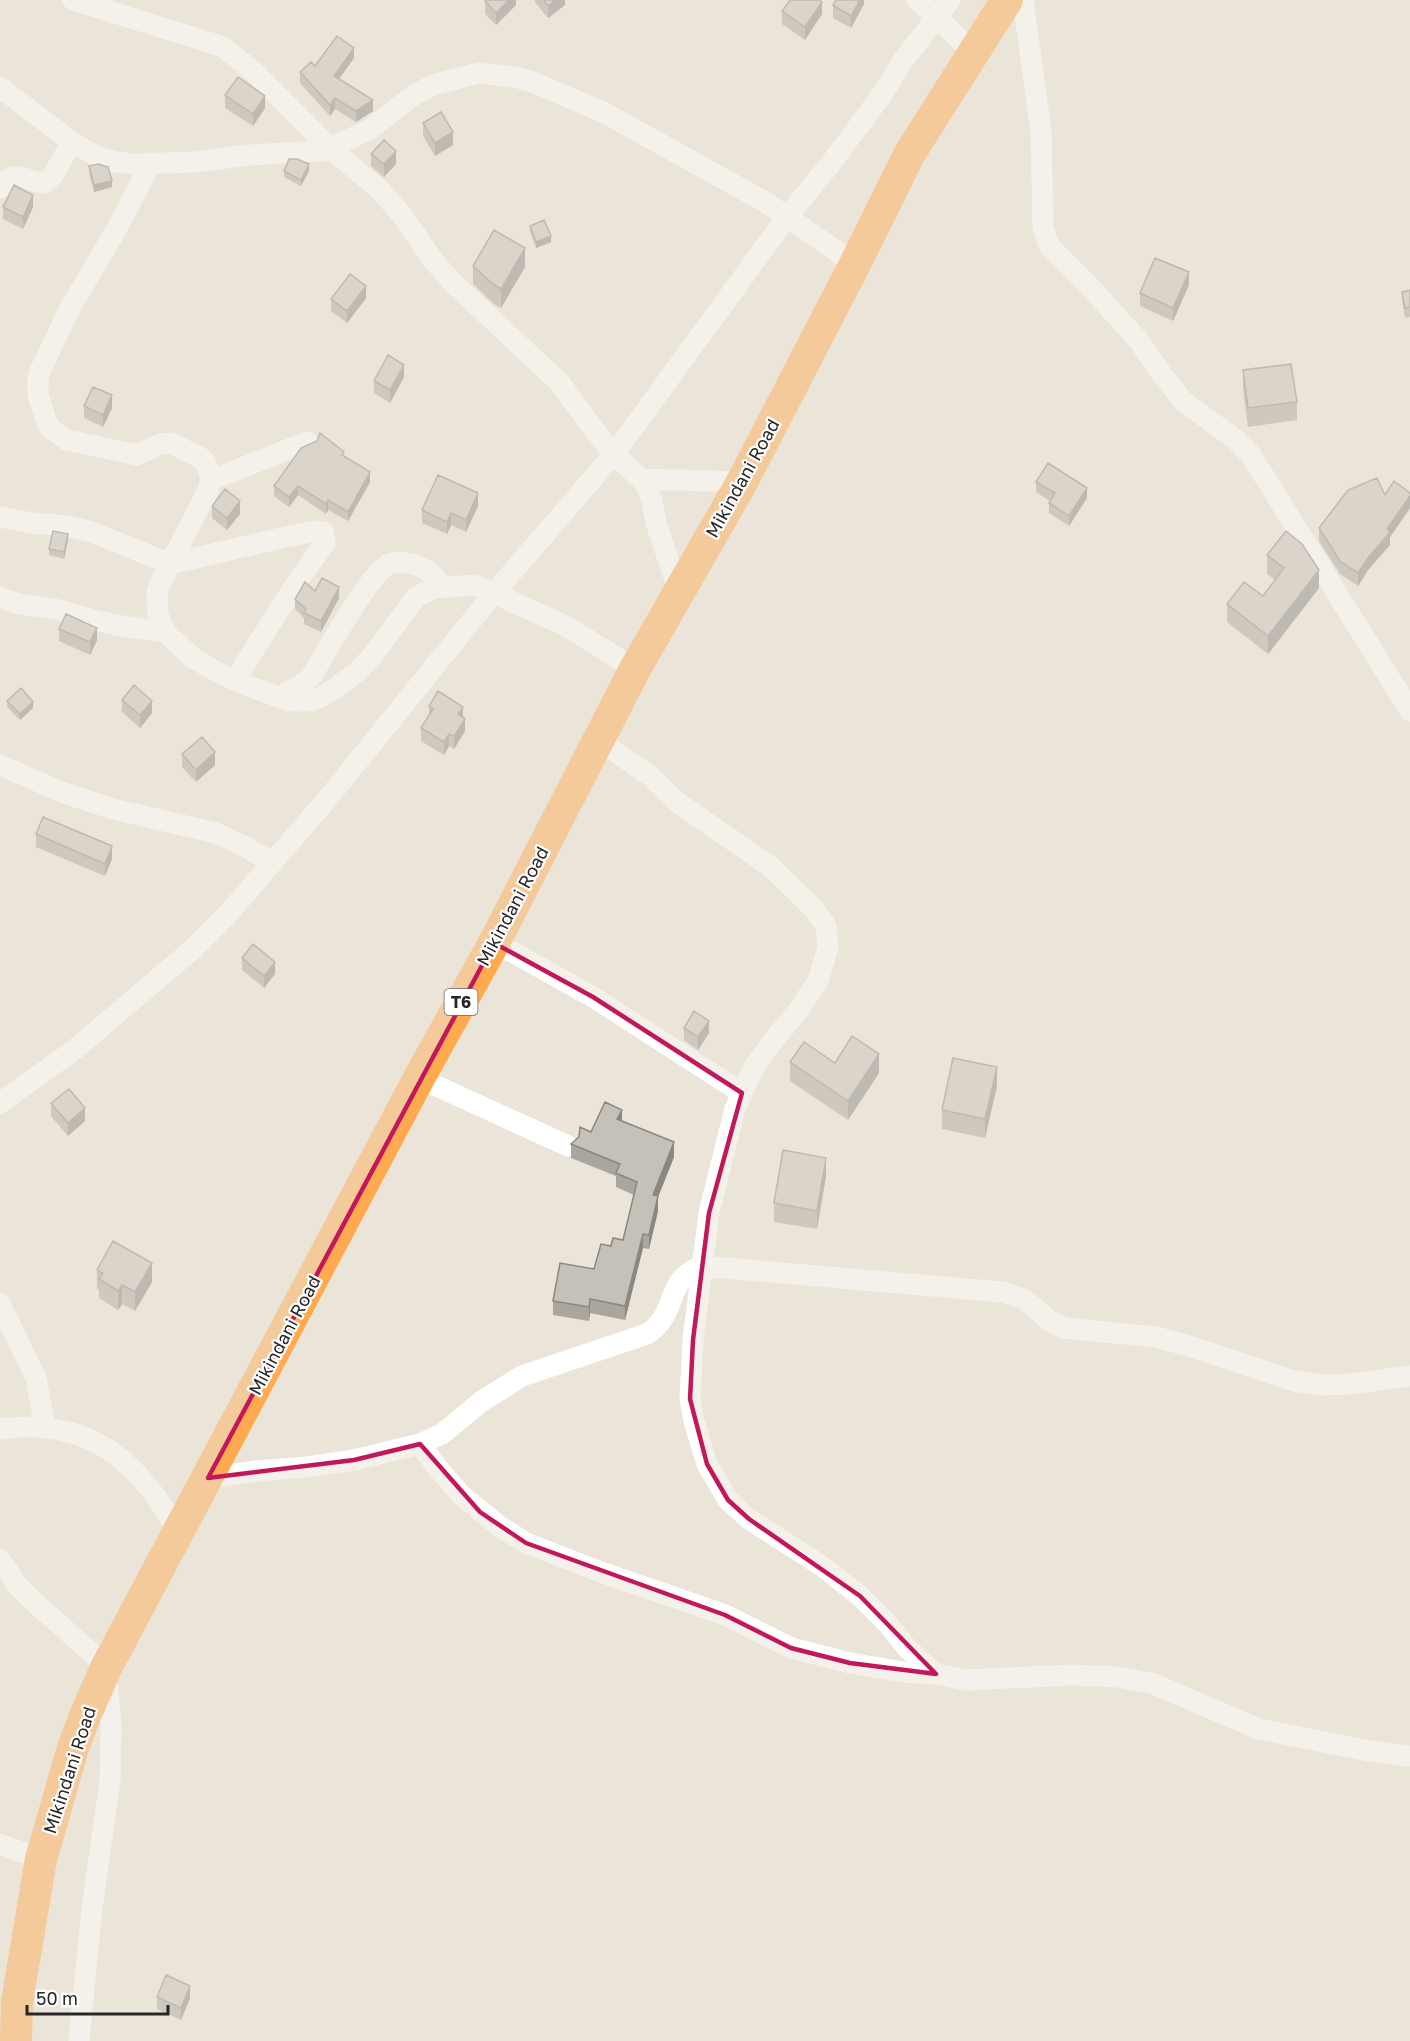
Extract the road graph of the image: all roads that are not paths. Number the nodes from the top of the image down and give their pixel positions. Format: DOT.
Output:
graph roads {
  1 [pos="73,0"];
  2 [pos="917,0"];
  3 [pos="1007,0"];
  4 [pos="1023,0"];
  5 [pos="943,8"];
  6 [pos="973,53"];
  7 [pos="0,87"];
  8 [pos="72,142"];
  9 [pos="331,149"];
  10 [pos="151,163"];
  11 [pos="0,188"];
  12 [pos="788,217"];
  13 [pos="855,264"];
  14 [pos="307,442"];
  15 [pos="614,454"];
  16 [pos="641,479"];
  17 [pos="211,480"];
  18 [pos="742,482"];
  19 [pos="0,517"];
  20 [pos="170,564"];
  21 [pos="442,587"];
  22 [pos="679,592"];
  23 [pos="494,593"];
  24 [pos="0,597"];
  25 [pos="165,632"];
  26 [pos="635,669"];
  27 [pos="235,680"];
  28 [pos="280,697"];
  29 [pos="1410,711"];
  30 [pos="598,740"];
  31 [pos="0,765"];
  32 [pos="272,863"];
  33 [pos="494,943"];
  34 [pos="419,1078"];
  35 [pos="742,1093"];
  36 [pos="0,1103"];
  37 [pos="568,1146"];
  38 [pos="702,1266"];
  39 [pos="0,1304"];
  40 [pos="1410,1376"];
  41 [pos="45,1427"];
  42 [pos="0,1429"];
  43 [pos="420,1444"];
  44 [pos="208,1478"];
  45 [pos="179,1532"];
  46 [pos="0,1559"];
  47 [pos="106,1668"];
  48 [pos="936,1674"];
  49 [pos="1410,1756"];
  50 [pos="0,1844"];
  51 [pos="40,1859"];
  52 [pos="16,2041"];
  53 [pos="79,2041"];
  1 -- 9 [label="street"];
  2 -- 5 [label="street"];
  3 -- 6 [label="highway, Mikindani Road / T6"];
  4 -- 29 [label="street"];
  5 -- 6 [label="street"];
  5 -- 12 [label="street"];
  6 -- 13 [label="highway, Mikindani Road / T6"];
  7 -- 8 [label="street"];
  8 -- 10 [label="street"];
  8 -- 11 [label="street"];
  9 -- 10 [label="street"];
  9 -- 12 [label="street"];
  9 -- 15 [label="street"];
  10 -- 17 [label="street"];
  12 -- 13 [label="street"];
  12 -- 15 [label="street"];
  13 -- 18 [label="highway, Mikindani Road / T6"];
  14 -- 17 [label="street"];
  15 -- 16 [label="street"];
  15 -- 23 [label="street"];
  16 -- 18 [label="street"];
  16 -- 22 [label="street"];
  17 -- 20 [label="street"];
  18 -- 22 [label="highway, Mikindani Road / T6"];
  19 -- 20 [label="street"];
  20 -- 25 [label="street"];
  20 -- 27 [label="street"];
  21 -- 23 [label="street"];
  21 -- 28 [label="street"];
  21 -- 28 [label="street"];
  22 -- 26 [label="highway, Mikindani Road / T6"];
  23 -- 26 [label="street"];
  23 -- 32 [label="street"];
  24 -- 25 [label="street"];
  25 -- 27 [label="street"];
  26 -- 30 [label="highway, Mikindani Road / T6"];
  27 -- 28 [label="street"];
  30 -- 33 [label="highway, Mikindani Road / T6"];
  30 -- 35 [label="street"];
  31 -- 32 [label="street"];
  32 -- 36 [label="street"];
  33 -- 34 [label="highway, Mikindani Road / T6"];
  33 -- 35 [label="street"];
  34 -- 37 [label="street"];
  34 -- 44 [label="highway, Mikindani Road / T6"];
  35 -- 38 [label="street"];
  38 -- 40 [label="street"];
  38 -- 43 [label="street"];
  38 -- 48 [label="street"];
  39 -- 41 [label="street"];
  41 -- 42 [label="street"];
  41 -- 45 [label="street"];
  43 -- 44 [label="street"];
  43 -- 48 [label="street"];
  44 -- 45 [label="highway, Mikindani Road / T6"];
  45 -- 47 [label="highway, Mikindani Road / T6"];
  46 -- 47 [label="street"];
  47 -- 51 [label="highway, Mikindani Road / T6"];
  47 -- 53 [label="street"];
  48 -- 49 [label="street"];
  50 -- 51 [label="street"];
  51 -- 52 [label="highway, Mikindani Road / T6"];
}
